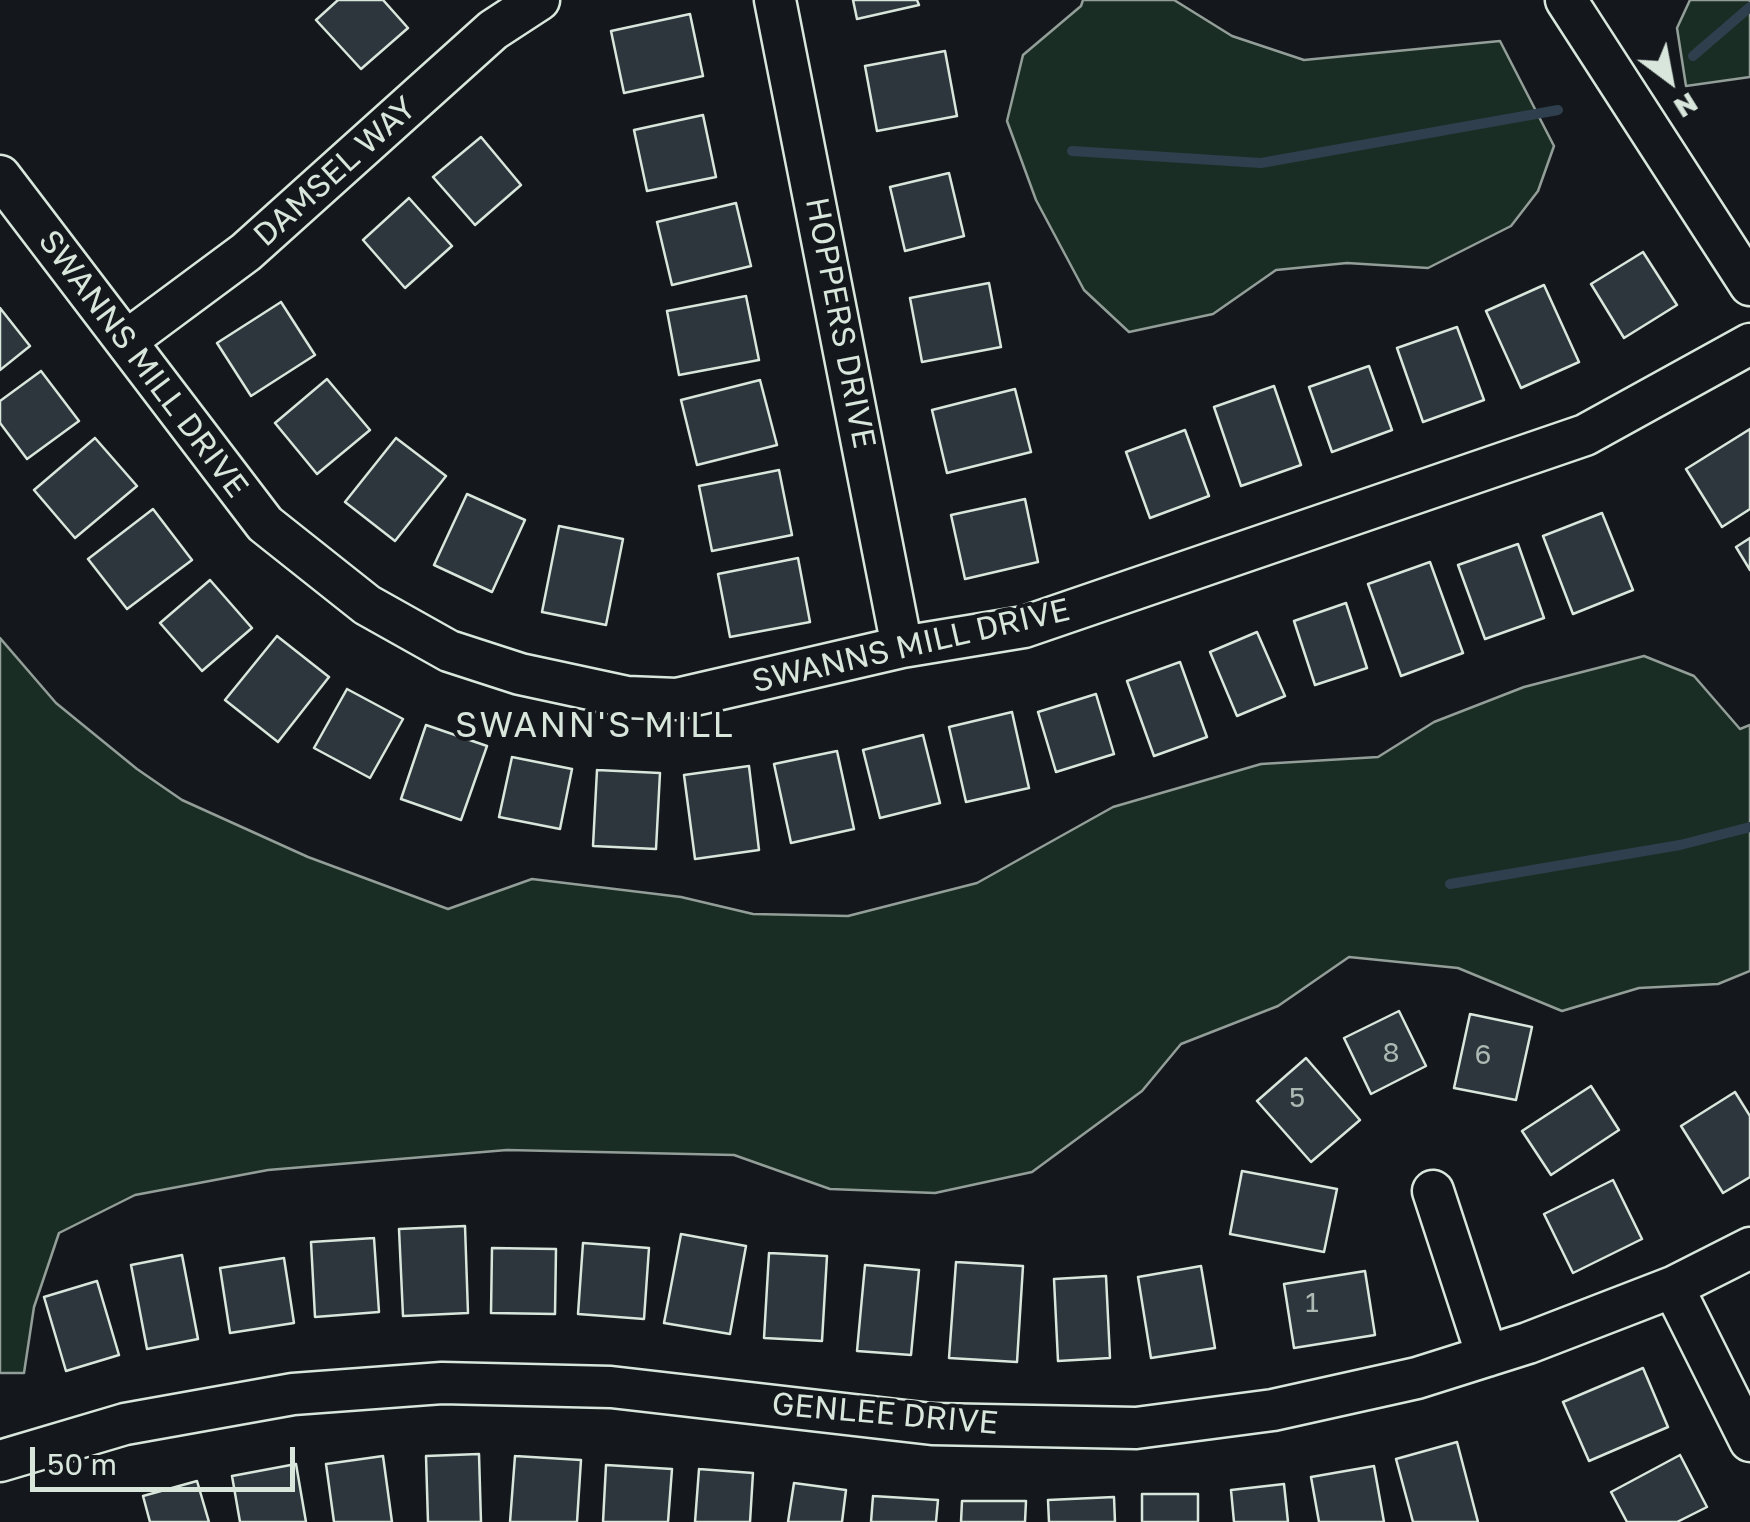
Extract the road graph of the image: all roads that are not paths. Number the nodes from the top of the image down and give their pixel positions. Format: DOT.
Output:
graph roads {
  1 [pos="540,0"];
  2 [pos="775,0"];
  3 [pos="1566,0"];
  4 [pos="0,176"];
  5 [pos="1750,284"];
  6 [pos="126,341"];
  7 [pos="1750,344"];
  8 [pos="902,648"];
  9 [pos="1433,1191"];
  10 [pos="1750,1248"];
  11 [pos="1673,1287"];
  12 [pos="1487,1356"];
  13 [pos="1750,1441"];
  14 [pos="0,1461"];
  1 -- 6 [label="street, DAMSEL WAY"];
  2 -- 8 [label="street, HOPPERS DRIVE"];
  3 -- 5 [label="street"];
  4 -- 6 [label="street, SWANNS MILL DRIVE"];
  6 -- 8 [label="street, SWANNS MILL DRIVE"];
  7 -- 8 [label="street, SWANNS MILL DRIVE"];
  9 -- 12 [label="street"];
  10 -- 11 [label="street, GENLEE DRIVE"];
  11 -- 12 [label="street, GENLEE DRIVE"];
  11 -- 13 [label="street"];
  12 -- 14 [label="street, GENLEE DRIVE"];
}
